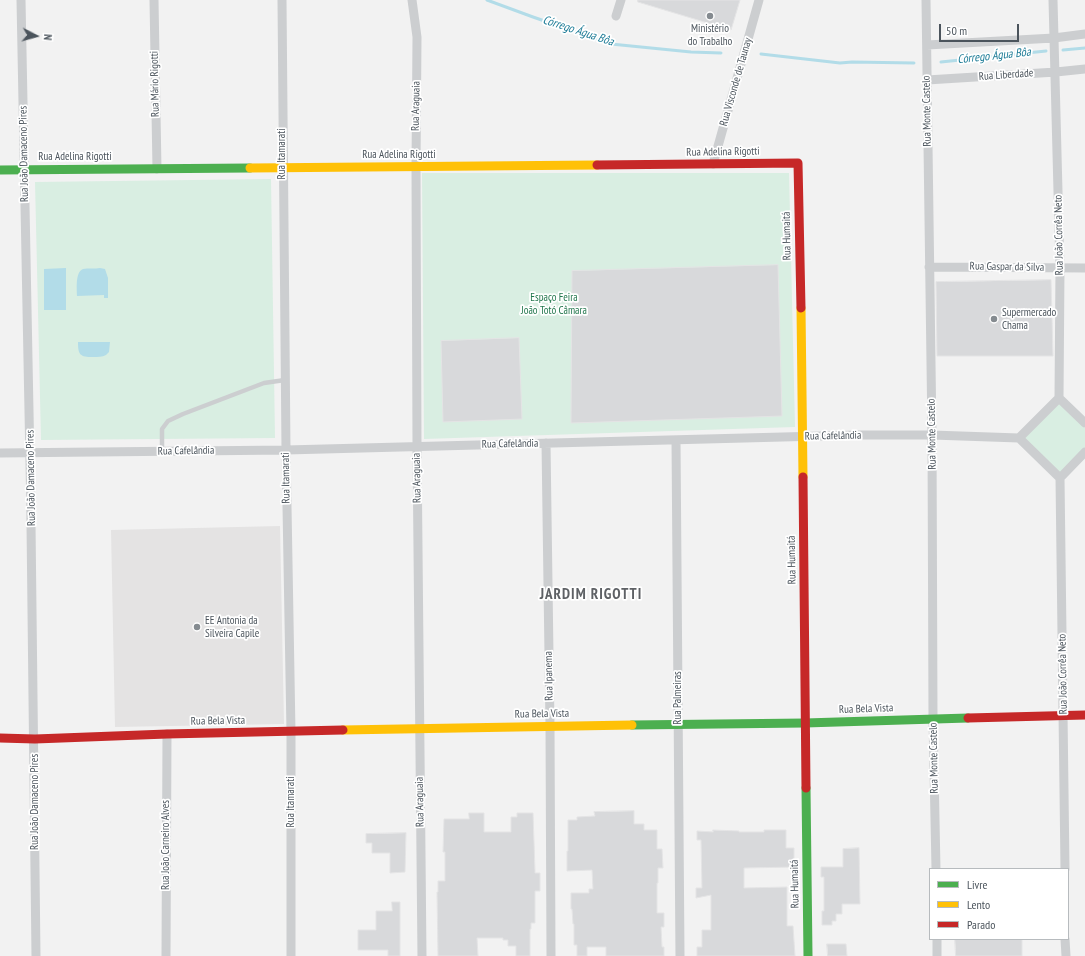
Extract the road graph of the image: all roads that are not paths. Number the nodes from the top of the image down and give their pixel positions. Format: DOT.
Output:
graph roads {
  1 [pos="21,0"];
  2 [pos="154,0"];
  3 [pos="282,0"];
  4 [pos="412,0"];
  5 [pos="621,0"];
  6 [pos="759,0"];
  7 [pos="926,0"];
  8 [pos="1053,0"];
  9 [pos="616,16"];
  10 [pos="1085,34"];
  11 [pos="1054,38"];
  12 [pos="927,45"];
  13 [pos="1085,69"];
  14 [pos="1056,72"];
  15 [pos="927,80"];
  16 [pos="798,163"];
  17 [pos="713,164"];
  18 [pos="416,167"];
  19 [pos="282,168"];
  20 [pos="157,169"];
  21 [pos="0,170"];
  22 [pos="25,170"];
  23 [pos="929,266"];
  24 [pos="1060,268"];
  25 [pos="1085,268"];
  26 [pos="285,380"];
  27 [pos="1059,398"];
  28 [pos="1085,423"];
  29 [pos="932,435"];
  30 [pos="803,437"];
  31 [pos="1019,438"];
  32 [pos="676,440"];
  33 [pos="546,443"];
  34 [pos="417,447"];
  35 [pos="286,450"];
  36 [pos="162,451"];
  37 [pos="1085,452"];
  38 [pos="0,453"];
  39 [pos="31,453"];
  40 [pos="1060,478"];
  41 [pos="1064,715"];
  42 [pos="1085,715"];
  43 [pos="933,719"];
  44 [pos="806,723"];
  45 [pos="678,725"];
  46 [pos="550,726"];
  47 [pos="420,730"];
  48 [pos="291,732"];
  49 [pos="166,734"];
  50 [pos="0,738"];
  51 [pos="35,739"];
  52 [pos="936,868"];
  53 [pos="1065,868"];
  54 [pos="937,940"];
  55 [pos="1065,940"];
  56 [pos="36,956"];
  57 [pos="166,956"];
  58 [pos="291,956"];
  59 [pos="422,956"];
  60 [pos="551,956"];
  61 [pos="680,956"];
  62 [pos="808,956"];
  63 [pos="937,956"];
  64 [pos="1066,956"];
  1 -- 22 [label="street, Rua João Damaceno Pires"];
  2 -- 20 [label="street, Rua Mário Rigotti"];
  3 -- 19 [label="street, Rua Itamarati"];
  4 -- 18 [label="street, Rua Araguaia"];
  5 -- 9 [label="street"];
  6 -- 17 [label="street, Rua Visconde de Taunay"];
  7 -- 12 [label="street, Rua Monte Castelo"];
  8 -- 11 [label="street"];
  10 -- 11 [label="street"];
  11 -- 12 [label="street"];
  11 -- 14 [label="street, Rua João Corrêa Neto"];
  12 -- 15 [label="street, Rua Monte Castelo"];
  13 -- 14 [label="street, Rua Liberdade"];
  14 -- 15 [label="street, Rua Liberdade"];
  14 -- 24 [label="street, Rua João Corrêa Neto"];
  15 -- 23 [label="street, Rua Monte Castelo"];
  16 -- 17 [label="street, Rua Adelina Rigotti"];
  16 -- 30 [label="street, Rua Humaitá"];
  17 -- 18 [label="street, Rua Adelina Rigotti"];
  18 -- 19 [label="street, Rua Adelina Rigotti"];
  18 -- 34 [label="street, Rua Araguaia"];
  19 -- 20 [label="street, Rua Adelina Rigotti"];
  19 -- 26 [label="street, Rua Itamarati"];
  20 -- 22 [label="street, Rua Adelina Rigotti"];
  21 -- 22 [label="street, Rua Adelina Rigotti"];
  22 -- 39 [label="street, Rua João Damaceno Pires"];
  23 -- 24 [label="street, Rua Gaspar da Silva"];
  23 -- 29 [label="street, Rua Monte Castelo"];
  24 -- 25 [label="street, Rua Gaspar da Silva"];
  24 -- 27 [label="street, Rua João Corrêa Neto"];
  26 -- 35 [label="street, Rua Itamarati"];
  26 -- 36 [label="lane"];
  27 -- 28 [label="street"];
  27 -- 31 [label="street"];
  29 -- 30 [label="street, Rua Cafelândia"];
  29 -- 31 [label="street, Rua Cafelândia"];
  29 -- 43 [label="street, Rua Monte Castelo"];
  30 -- 32 [label="street, Rua Cafelândia"];
  30 -- 44 [label="street, Rua Humaitá"];
  31 -- 40 [label="street"];
  32 -- 33 [label="street, Rua Cafelândia"];
  32 -- 45 [label="street, Rua Palmeiras"];
  33 -- 34 [label="street, Rua Cafelândia"];
  33 -- 46 [label="street, Rua Ipanema"];
  34 -- 35 [label="street, Rua Cafelândia"];
  34 -- 47 [label="street, Rua Araguaia"];
  35 -- 36 [label="street, Rua Cafelândia"];
  35 -- 48 [label="street, Rua Itamarati"];
  36 -- 39 [label="street, Rua Cafelândia"];
  37 -- 40 [label="street"];
  38 -- 39 [label="street, Rua Cafelândia"];
  39 -- 51 [label="street, Rua João Damaceno Pires"];
  40 -- 41 [label="street, Rua João Corrêa Neto"];
  41 -- 42 [label="street, Rua Bela Vista"];
  41 -- 43 [label="street, Rua Bela Vista"];
  41 -- 53 [label="street, Rua João Corrêa Neto"];
  43 -- 44 [label="street, Rua Bela Vista"];
  43 -- 52 [label="street, Rua Monte Castelo"];
  44 -- 45 [label="street, Rua Bela Vista"];
  44 -- 62 [label="street, Rua Humaitá"];
  45 -- 46 [label="street, Rua Bela Vista"];
  45 -- 61 [label="street, Rua Palmeiras"];
  46 -- 47 [label="street, Rua Bela Vista"];
  46 -- 60 [label="street, Rua Ipanema"];
  47 -- 48 [label="street, Rua Bela Vista"];
  47 -- 59 [label="street, Rua Araguaia"];
  48 -- 49 [label="street, Rua Bela Vista"];
  48 -- 58 [label="street, Rua Itamarati"];
  49 -- 51 [label="street, Rua Bela Vista"];
  49 -- 57 [label="street, Rua João Carneiro Alves"];
  50 -- 51 [label="street, Rua Bela Vista"];
  51 -- 56 [label="street, Rua João Damaceno Pires"];
  54 -- 63 [label="street"];
  55 -- 64 [label="street"];
}
